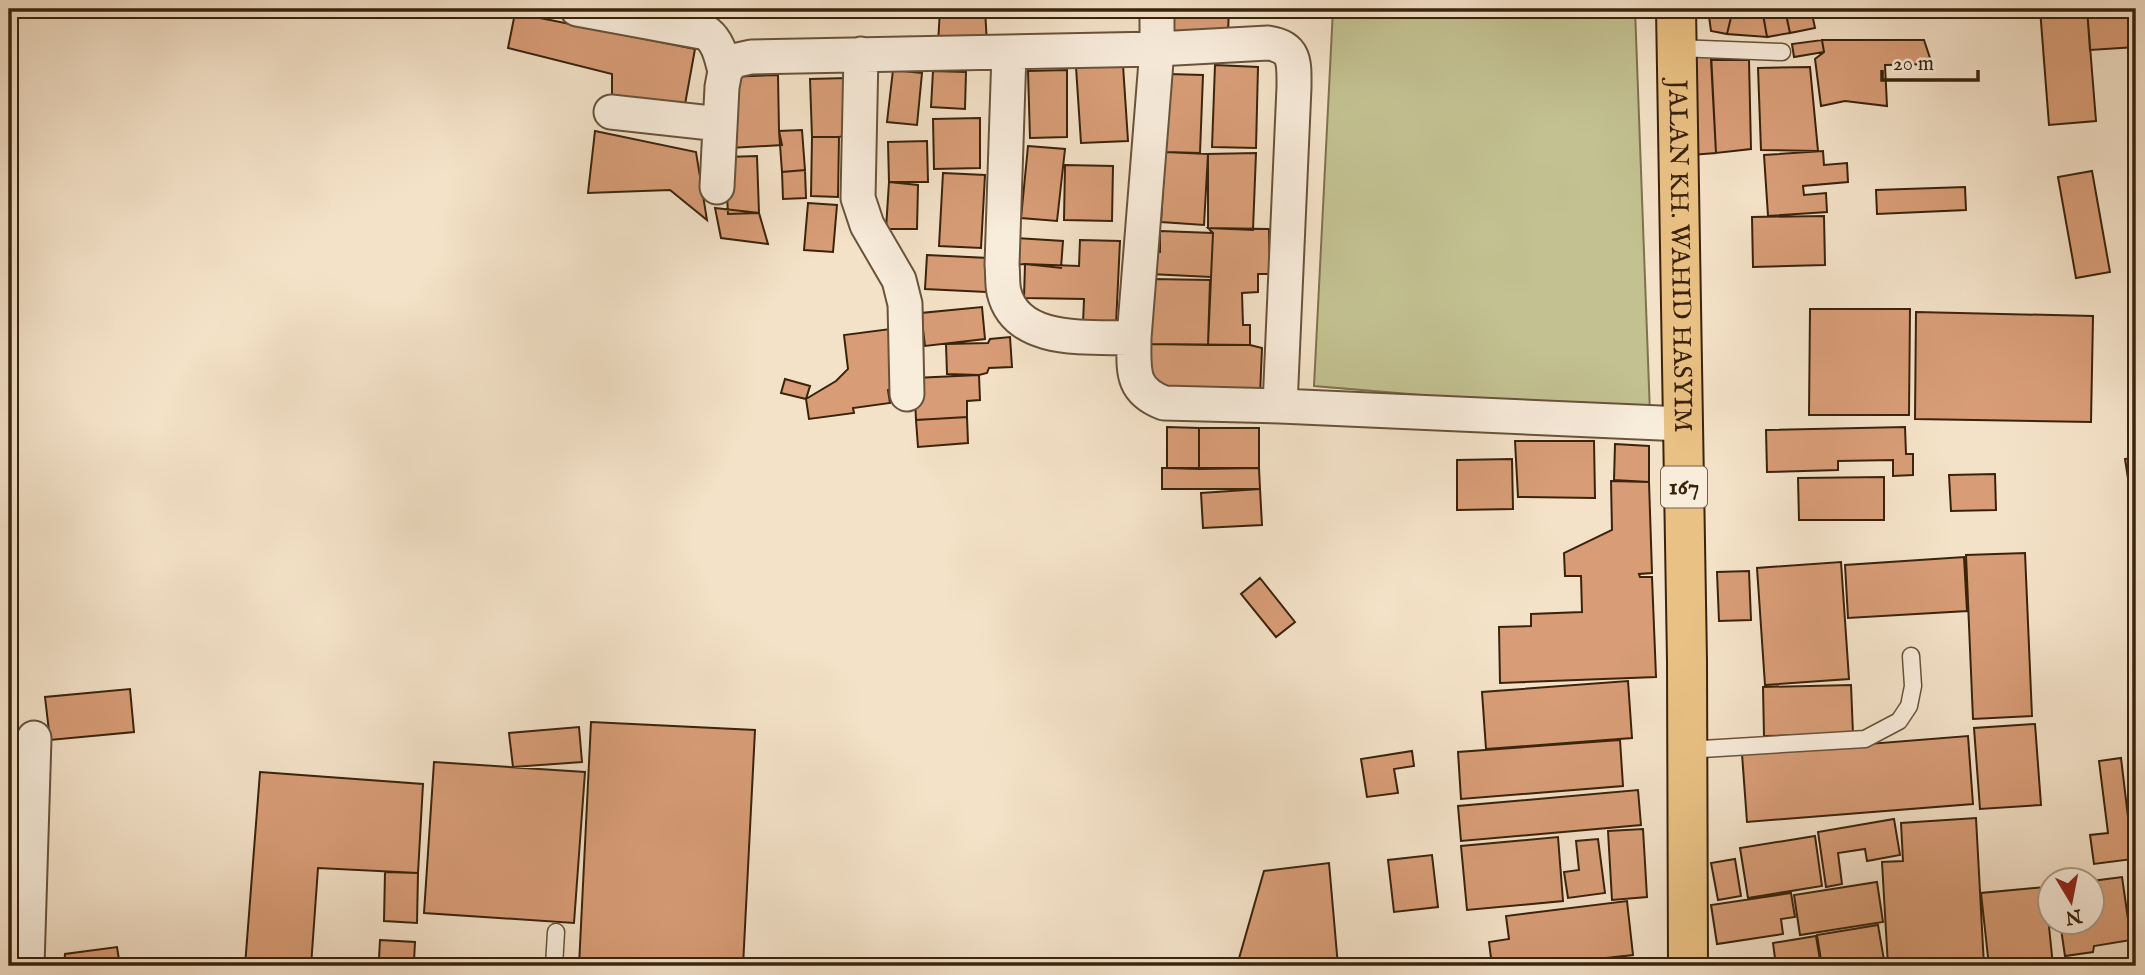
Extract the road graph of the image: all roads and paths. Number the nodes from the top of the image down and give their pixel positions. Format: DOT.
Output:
graph roads {
  1 [pos="577,9"];
  2 [pos="1157,9"];
  3 [pos="1676,9"];
  4 [pos="1677,48"];
  5 [pos="1157,50"];
  6 [pos="1782,51"];
  7 [pos="1009,53"];
  8 [pos="861,54"];
  9 [pos="725,71"];
  10 [pos="611,112"];
  11 [pos="720,124"];
  12 [pos="717,187"];
  13 [pos="1134,338"];
  14 [pos="907,394"];
  15 [pos="1280,406"];
  16 [pos="1683,424"];
  17 [pos="1911,656"];
  18 [pos="34,738"];
  19 [pos="1686,750"];
  20 [pos="556,932"];
  21 [pos="27,966"];
  22 [pos="554,966"];
  23 [pos="1688,966"];
  1 -- 9 [label="street"];
  2 -- 5 [label="street"];
  3 -- 4 [label="main road, JALAN KH. WAHID HASYIM / 167"];
  4 -- 6 [label="lane"];
  4 -- 16 [label="main road, JALAN KH. WAHID HASYIM / 167"];
  5 -- 7 [label="street"];
  5 -- 13 [label="street"];
  5 -- 15 [label="street"];
  7 -- 8 [label="street"];
  7 -- 13 [label="street"];
  8 -- 9 [label="street"];
  8 -- 14 [label="street"];
  9 -- 11 [label="street"];
  10 -- 11 [label="street"];
  11 -- 12 [label="street"];
  13 -- 15 [label="street"];
  15 -- 16 [label="street"];
  16 -- 19 [label="main road, JALAN KH. WAHID HASYIM / 167"];
  17 -- 19 [label="lane"];
  18 -- 21 [label="street"];
  19 -- 23 [label="main road, JALAN KH. WAHID HASYIM / 167"];
  20 -- 22 [label="lane"];
}
